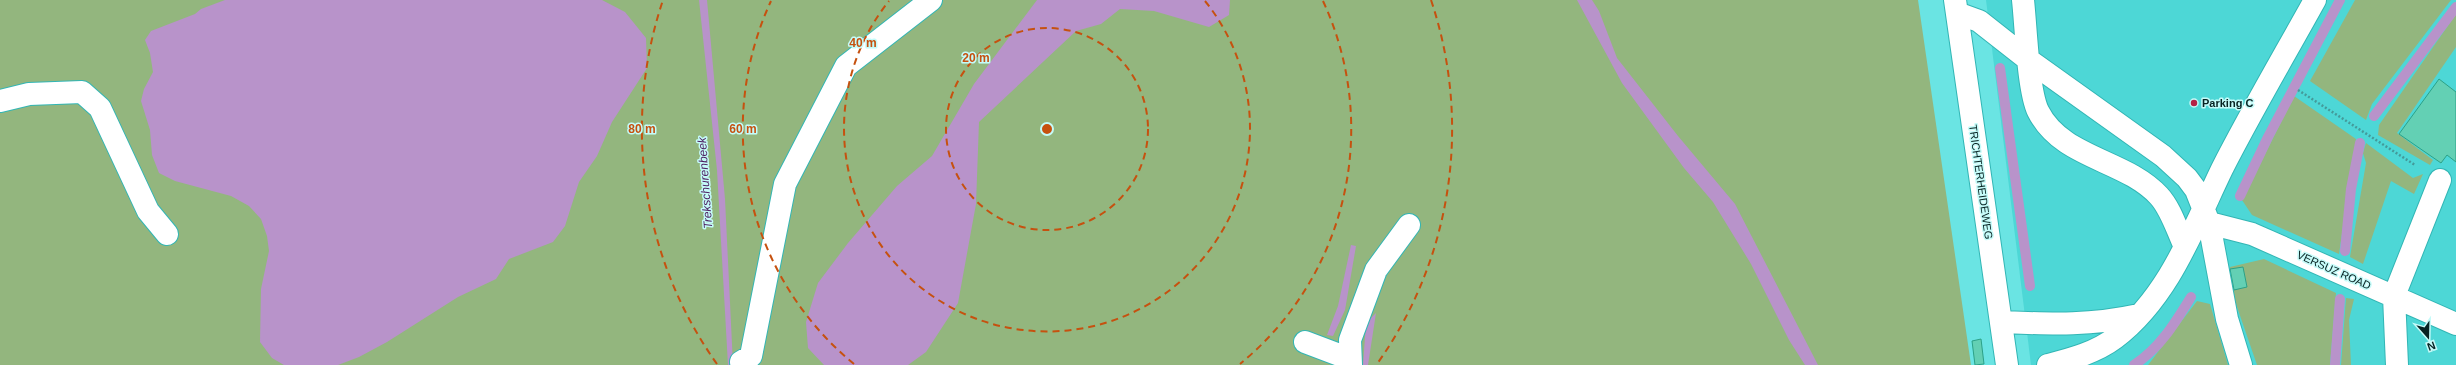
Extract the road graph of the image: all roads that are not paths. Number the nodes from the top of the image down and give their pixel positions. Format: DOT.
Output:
graph roads {
  1 [pos="931,0"];
  2 [pos="2023,0"];
  3 [pos="2315,0"];
  4 [pos="1956,6"];
  5 [pos="2030,61"];
  6 [pos="0,101"];
  7 [pos="2440,180"];
  8 [pos="2207,216"];
  9 [pos="1409,225"];
  10 [pos="167,234"];
  11 [pos="2185,247"];
  12 [pos="2394,296"];
  13 [pos="2139,315"];
  14 [pos="2001,322"];
  15 [pos="2456,324"];
  16 [pos="1305,342"];
  17 [pos="741,362"];
  18 [pos="1351,362"];
  19 [pos="2007,365"];
  20 [pos="2048,365"];
  21 [pos="2241,365"];
  22 [pos="2397,365"];
  1 -- 17 [label="street"];
  2 -- 5 [label="street"];
  3 -- 8 [label="street"];
  4 -- 5 [label="street"];
  4 -- 14 [label="street, TRICHTERHEIDEWEG"];
  5 -- 8 [label="street"];
  5 -- 11 [label="street"];
  6 -- 10 [label="street"];
  7 -- 12 [label="street"];
  8 -- 11 [label="street"];
  8 -- 12 [label="street, VERSUZ ROAD"];
  8 -- 21 [label="street"];
  9 -- 18 [label="street"];
  11 -- 13 [label="street"];
  12 -- 15 [label="street, VERSUZ ROAD"];
  12 -- 22 [label="street"];
  13 -- 14 [label="street"];
  13 -- 20 [label="street"];
  14 -- 19 [label="street, TRICHTERHEIDEWEG"];
  16 -- 18 [label="street"];
}
